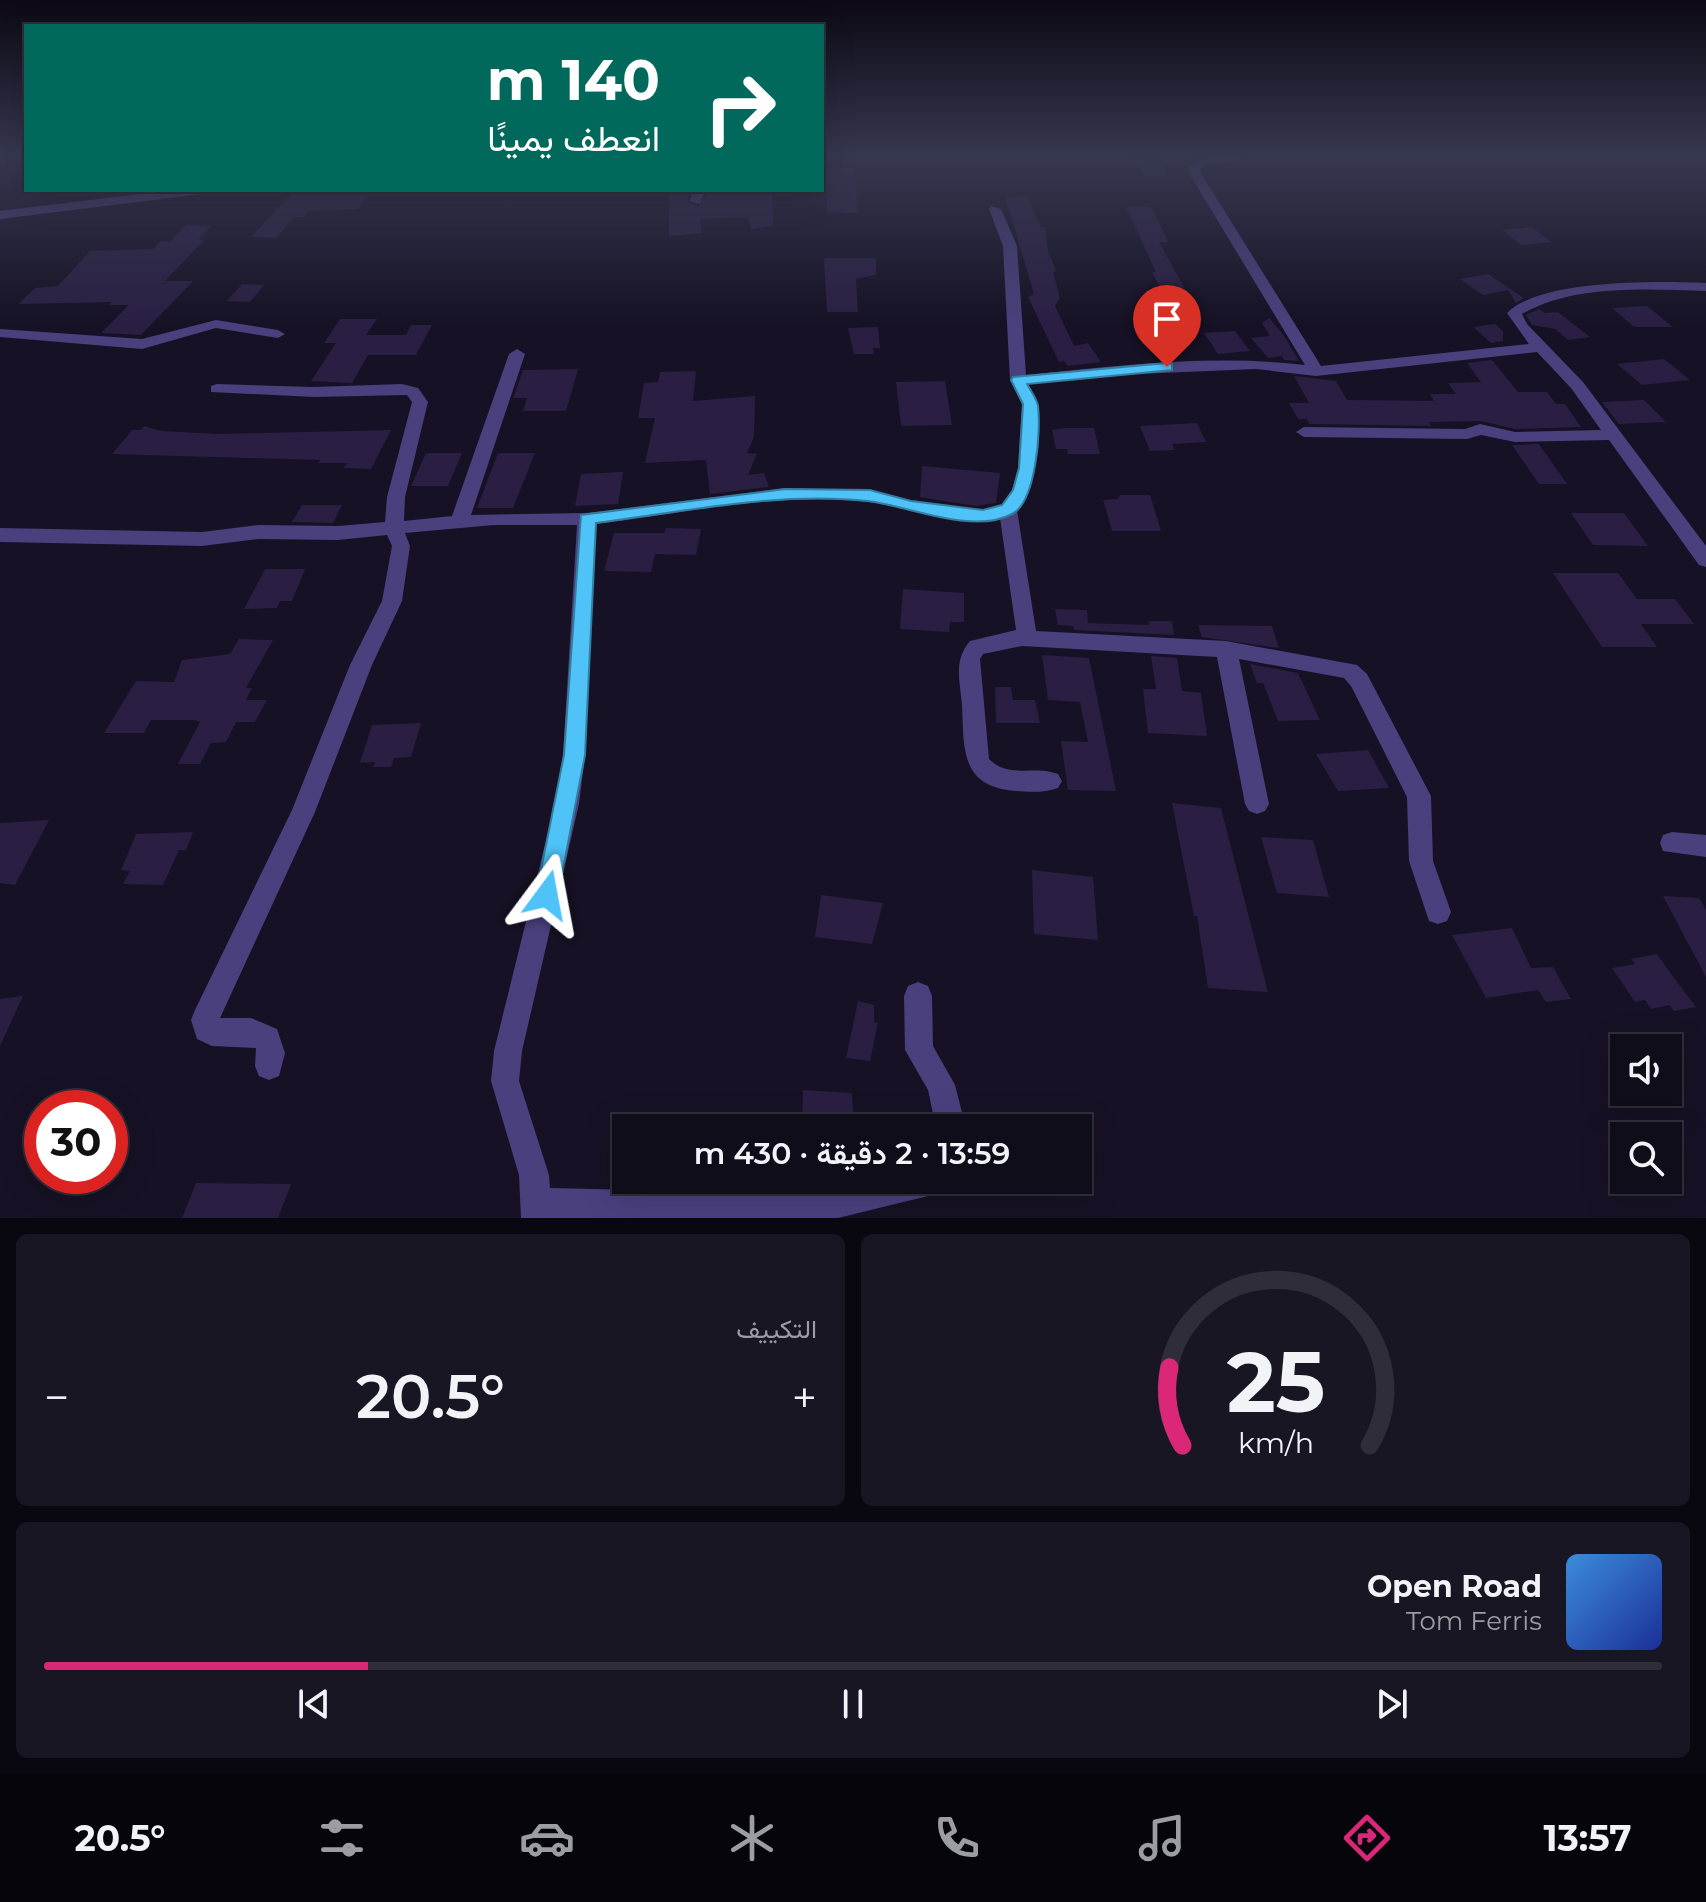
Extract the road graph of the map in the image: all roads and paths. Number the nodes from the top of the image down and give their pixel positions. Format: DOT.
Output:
graph roads {
  1 [pos="997,213"];
  2 [pos="1219,213"];
  3 [pos="1706,287"];
  4 [pos="0,333"];
  5 [pos="278,334"];
  6 [pos="1542,347"];
  7 [pos="517,354"];
  8 [pos="1316,371"];
  9 [pos="1018,380"];
  10 [pos="217,389"];
  11 [pos="1304,432"];
  12 [pos="1614,435"];
  13 [pos="1008,510"];
  14 [pos="587,519"];
  15 [pos="459,522"];
  16 [pos="394,528"];
  17 [pos="0,535"];
  18 [pos="1706,560"];
  19 [pos="1022,638"];
  20 [pos="1226,649"];
  21 [pos="1050,781"];
  22 [pos="1257,804"];
  23 [pos="1672,843"];
  24 [pos="1706,846"];
  25 [pos="1438,912"];
  26 [pos="918,996"];
  27 [pos="269,1066"];
  28 [pos="948,1114"];
  29 [pos="874,1194"];
  30 [pos="537,1211"];
  1 -- 9 [label="street"];
  2 -- 8 [label="street"];
  3 -- 6 [label="street"];
  4 -- 5 [label="street"];
  6 -- 8 [label="street"];
  6 -- 12 [label="street"];
  7 -- 15 [label="street"];
  8 -- 9 [label="street"];
  9 -- 13 [label="street"];
  10 -- 16 [label="street"];
  11 -- 12 [label="street"];
  12 -- 18 [label="street"];
  13 -- 14 [label="street"];
  13 -- 19 [label="street"];
  14 -- 15 [label="street"];
  14 -- 30 [label="street"];
  15 -- 16 [label="street"];
  16 -- 17 [label="street"];
  16 -- 27 [label="street"];
  19 -- 20 [label="street"];
  19 -- 21 [label="street"];
  20 -- 22 [label="street"];
  20 -- 25 [label="street"];
  23 -- 24 [label="street"];
  26 -- 28 [label="street"];
  29 -- 30 [label="street"];
}
